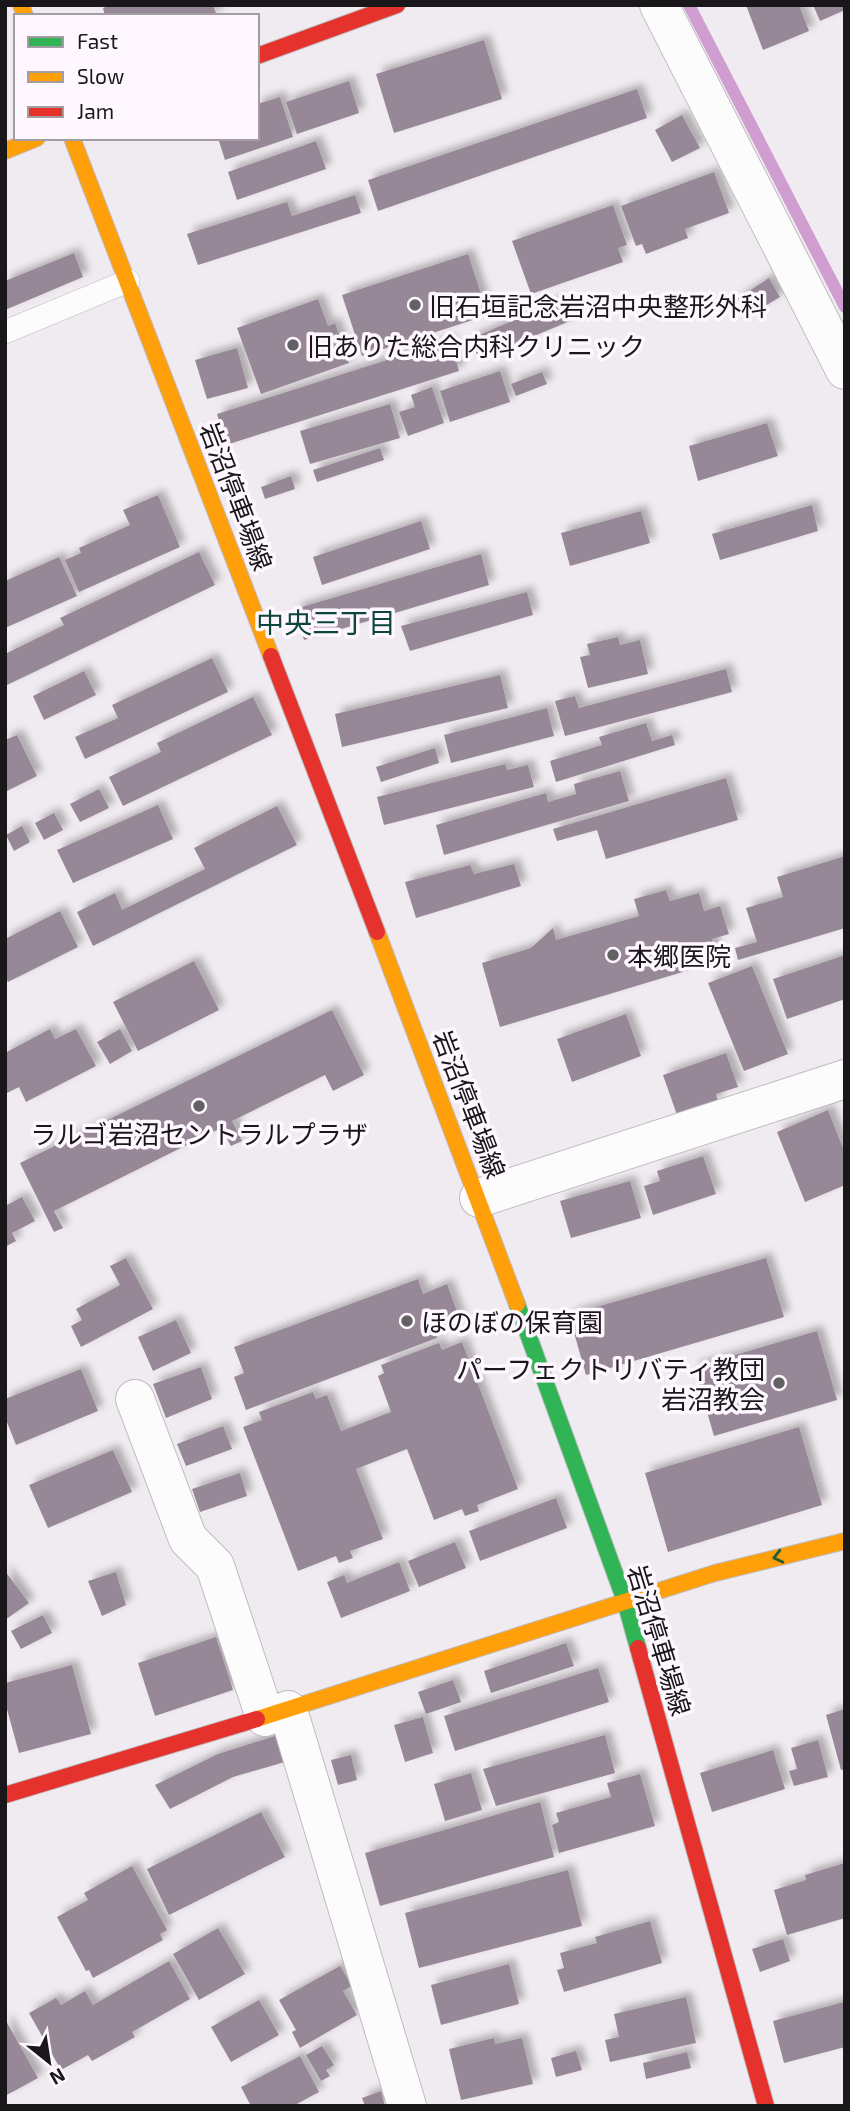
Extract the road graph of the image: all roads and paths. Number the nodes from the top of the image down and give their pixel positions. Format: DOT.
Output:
graph roads {
  1 [pos="397,5"];
  2 [pos="659,5"];
  3 [pos="259,55"];
  4 [pos="32,140"];
  5 [pos="73,140"];
  6 [pos="5,151"];
  7 [pos="128,281"];
  8 [pos="5,332"];
  9 [pos="845,370"];
  10 [pos="845,1079"];
  11 [pos="479,1198"];
  12 [pos="135,1399"];
  13 [pos="845,1541"];
  14 [pos="625,1601"];
  15 [pos="276,1714"];
  16 [pos="5,1795"];
  17 [pos="407,2106"];
  18 [pos="766,2106"];
  1 -- 3 [label="main road"];
  2 -- 9 [label="street"];
  4 -- 6 [label="main road"];
  5 -- 7 [label="main road, 岩沼停車場線"];
  7 -- 8 [label="lane"];
  7 -- 11 [label="main road, 岩沼停車場線"];
  10 -- 11 [label="street"];
  11 -- 14 [label="main road, 岩沼停車場線"];
  12 -- 15 [label="street"];
  13 -- 14 [label="main road, one-way"];
  14 -- 15 [label="main road"];
  14 -- 18 [label="main road, 岩沼停車場線"];
  15 -- 16 [label="main road"];
  15 -- 17 [label="street"];
}
